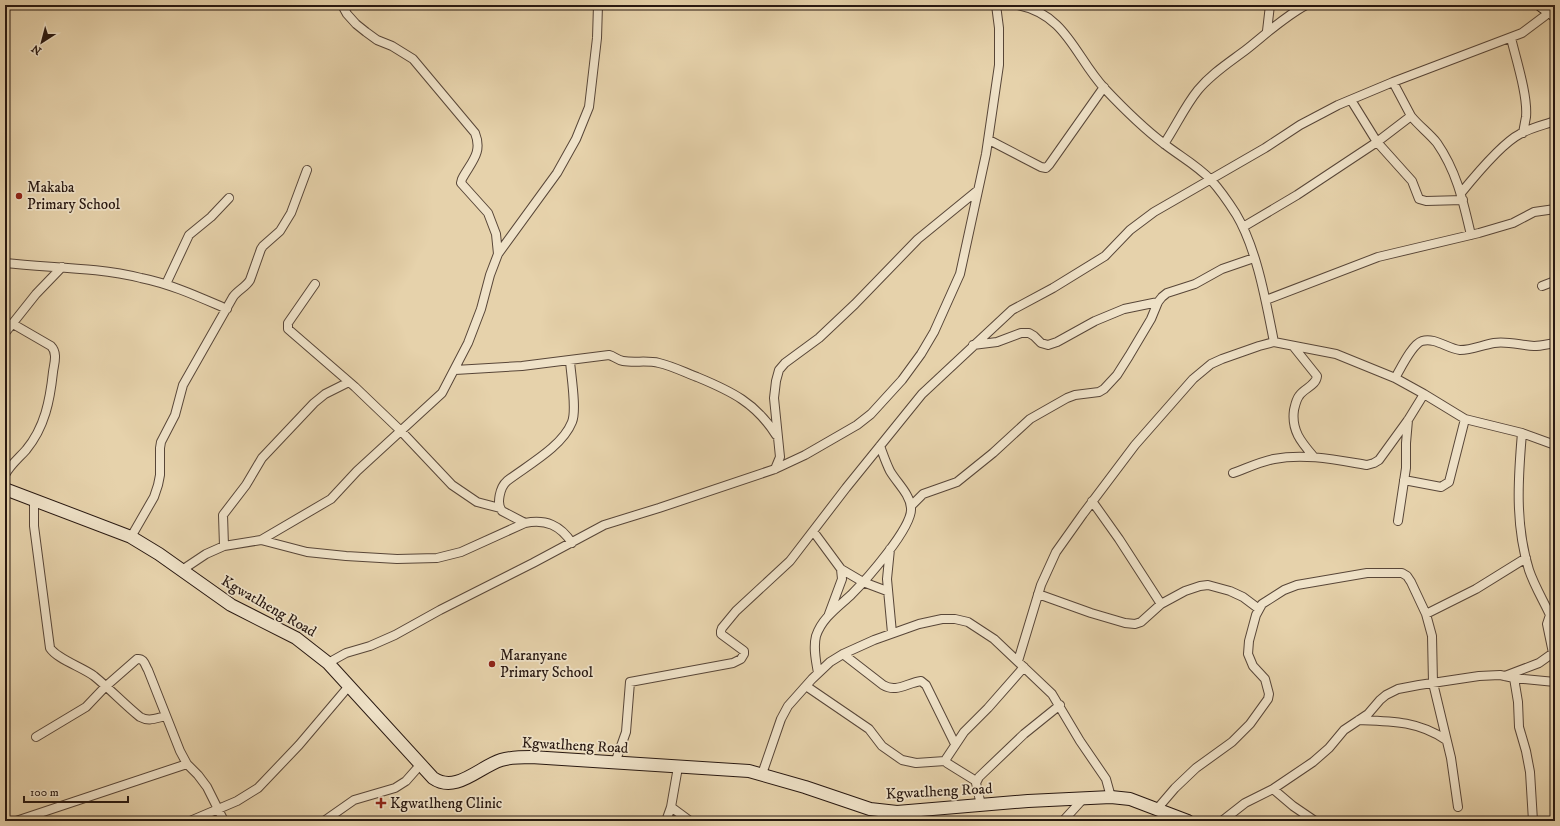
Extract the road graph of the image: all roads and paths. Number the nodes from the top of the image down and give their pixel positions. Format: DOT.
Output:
graph roads {
  1 [pos="342,5"];
  2 [pos="598,5"];
  3 [pos="996,5"];
  4 [pos="1018,5"];
  5 [pos="1270,5"];
  6 [pos="1306,5"];
  7 [pos="1031,6"];
  8 [pos="1548,10"];
  9 [pos="1267,31"];
  10 [pos="1511,38"];
  11 [pos="1393,82"];
  12 [pos="1104,88"];
  13 [pos="1351,100"];
  14 [pos="1411,116"];
  15 [pos="1555,121"];
  16 [pos="1523,132"];
  17 [pos="988,140"];
  18 [pos="1377,142"];
  19 [pos="1164,144"];
  20 [pos="307,170"];
  21 [pos="1210,179"];
  22 [pos="978,190"];
  23 [pos="1462,197"];
  24 [pos="229,198"];
  25 [pos="1555,209"];
  26 [pos="1242,227"];
  27 [pos="1471,235"];
  28 [pos="498,254"];
  29 [pos="1254,258"];
  30 [pos="5,263"];
  31 [pos="62,267"];
  32 [pos="1555,280"];
  33 [pos="166,284"];
  34 [pos="315,284"];
  35 [pos="1542,286"];
  36 [pos="1266,300"];
  37 [pos="1158,302"];
  38 [pos="227,309"];
  39 [pos="13,324"];
  40 [pos="5,333"];
  41 [pos="1274,342"];
  42 [pos="1555,343"];
  43 [pos="973,345"];
  44 [pos="1293,346"];
  45 [pos="570,361"];
  46 [pos="455,370"];
  47 [pos="1395,378"];
  48 [pos="349,382"];
  49 [pos="1424,394"];
  50 [pos="1465,419"];
  51 [pos="1408,420"];
  52 [pos="401,431"];
  53 [pos="1522,433"];
  54 [pos="778,438"];
  55 [pos="1555,445"];
  56 [pos="880,446"];
  57 [pos="1314,457"];
  58 [pos="775,469"];
  59 [pos="1233,473"];
  60 [pos="5,476"];
  61 [pos="1404,480"];
  62 [pos="5,489"];
  63 [pos="34,500"];
  64 [pos="1092,501"];
  65 [pos="911,506"];
  66 [pos="500,508"];
  67 [pos="1398,521"];
  68 [pos="525,523"];
  69 [pos="813,531"];
  70 [pos="131,537"];
  71 [pos="261,540"];
  72 [pos="572,543"];
  73 [pos="224,546"];
  74 [pos="890,549"];
  75 [pos="1526,558"];
  76 [pos="841,569"];
  77 [pos="182,570"];
  78 [pos="863,582"];
  79 [pos="887,591"];
  80 [pos="1038,594"];
  81 [pos="1161,604"];
  82 [pos="1259,609"];
  83 [pos="1426,614"];
  84 [pos="1552,614"];
  85 [pos="828,616"];
  86 [pos="892,633"];
  87 [pos="843,654"];
  88 [pos="1554,655"];
  89 [pos="1018,661"];
  90 [pos="328,663"];
  91 [pos="1024,667"];
  92 [pos="818,673"];
  93 [pos="1505,677"];
  94 [pos="1514,678"];
  95 [pos="1555,682"];
  96 [pos="1433,683"];
  97 [pos="349,686"];
  98 [pos="806,686"];
  99 [pos="105,687"];
  100 [pos="1060,705"];
  101 [pos="166,716"];
  102 [pos="1359,720"];
  103 [pos="36,737"];
  104 [pos="1446,740"];
  105 [pos="955,744"];
  106 [pos="945,761"];
  107 [pos="615,763"];
  108 [pos="187,764"];
  109 [pos="421,764"];
  110 [pos="678,767"];
  111 [pos="762,774"];
  112 [pos="976,781"];
  113 [pos="1273,789"];
  114 [pos="1111,797"];
  115 [pos="1083,799"];
  116 [pos="980,805"];
  117 [pos="1458,806"];
  118 [pos="671,807"];
  119 [pos="218,809"];
  120 [pos="1157,809"];
  121 [pos="888,816"];
  122 [pos="16,821"];
  123 [pos="190,821"];
  124 [pos="224,821"];
  125 [pos="324,821"];
  126 [pos="666,821"];
  127 [pos="690,821"];
  128 [pos="1063,821"];
  129 [pos="1188,821"];
  130 [pos="1222,821"];
  131 [pos="1314,821"];
  132 [pos="1533,821"];
  1 -- 28 [label="street"];
  2 -- 28 [label="street"];
  3 -- 17 [label="street"];
  4 -- 7 [label="street"];
  5 -- 9 [label="street"];
  6 -- 9 [label="street"];
  7 -- 12 [label="street"];
  8 -- 10 [label="street"];
  9 -- 19 [label="street"];
  10 -- 11 [label="street"];
  10 -- 16 [label="street"];
  11 -- 13 [label="street"];
  11 -- 14 [label="street"];
  12 -- 17 [label="street"];
  12 -- 19 [label="street"];
  13 -- 18 [label="street"];
  13 -- 21 [label="street"];
  14 -- 18 [label="street"];
  14 -- 23 [label="street"];
  15 -- 16 [label="street"];
  16 -- 23 [label="street"];
  17 -- 22 [label="street"];
  18 -- 23 [label="street"];
  18 -- 26 [label="street"];
  19 -- 21 [label="street"];
  20 -- 38 [label="street"];
  21 -- 26 [label="street"];
  21 -- 43 [label="street"];
  22 -- 54 [label="street"];
  22 -- 58 [label="street"];
  23 -- 27 [label="street"];
  24 -- 33 [label="street"];
  25 -- 27 [label="street"];
  26 -- 29 [label="street"];
  27 -- 36 [label="street"];
  28 -- 46 [label="street"];
  29 -- 36 [label="street"];
  29 -- 37 [label="street"];
  30 -- 31 [label="street"];
  31 -- 33 [label="street"];
  31 -- 39 [label="street"];
  32 -- 35 [label="street"];
  33 -- 38 [label="street"];
  34 -- 48 [label="street"];
  36 -- 41 [label="street"];
  37 -- 43 [label="street"];
  37 -- 65 [label="street"];
  38 -- 70 [label="street"];
  39 -- 40 [label="street"];
  39 -- 60 [label="street"];
  41 -- 44 [label="street"];
  41 -- 64 [label="street"];
  42 -- 47 [label="street"];
  43 -- 56 [label="street"];
  44 -- 47 [label="street"];
  44 -- 57 [label="street"];
  45 -- 46 [label="street"];
  45 -- 54 [label="street"];
  45 -- 66 [label="street"];
  46 -- 52 [label="street"];
  47 -- 49 [label="street"];
  48 -- 52 [label="street"];
  48 -- 73 [label="street"];
  49 -- 50 [label="street"];
  49 -- 51 [label="street"];
  50 -- 53 [label="street"];
  50 -- 61 [label="street"];
  51 -- 57 [label="street"];
  51 -- 61 [label="street"];
  52 -- 66 [label="street"];
  52 -- 71 [label="street"];
  53 -- 55 [label="street"];
  53 -- 75 [label="street"];
  54 -- 58 [label="street"];
  56 -- 65 [label="street"];
  56 -- 69 [label="street"];
  57 -- 59 [label="street"];
  58 -- 72 [label="street"];
  61 -- 67 [label="street"];
  62 -- 63 [label="street, Kgwatlheng Road"];
  63 -- 70 [label="street, Kgwatlheng Road"];
  63 -- 99 [label="street"];
  64 -- 80 [label="street"];
  64 -- 81 [label="street"];
  65 -- 74 [label="street"];
  66 -- 68 [label="street"];
  68 -- 71 [label="street"];
  68 -- 72 [label="street"];
  69 -- 76 [label="street"];
  69 -- 107 [label="street"];
  70 -- 77 [label="street, Kgwatlheng Road"];
  71 -- 73 [label="street"];
  72 -- 90 [label="street"];
  73 -- 77 [label="street"];
  74 -- 78 [label="street"];
  74 -- 79 [label="street"];
  75 -- 83 [label="street"];
  75 -- 84 [label="street"];
  76 -- 78 [label="street"];
  76 -- 85 [label="street"];
  77 -- 90 [label="street, Kgwatlheng Road"];
  78 -- 79 [label="street"];
  78 -- 85 [label="street"];
  79 -- 86 [label="street"];
  80 -- 81 [label="street"];
  80 -- 89 [label="street"];
  81 -- 82 [label="street"];
  82 -- 83 [label="street"];
  82 -- 120 [label="street"];
  83 -- 96 [label="street"];
  84 -- 88 [label="street"];
  85 -- 92 [label="street"];
  86 -- 87 [label="street"];
  86 -- 89 [label="street"];
  87 -- 92 [label="street"];
  87 -- 105 [label="street"];
  88 -- 93 [label="street"];
  89 -- 91 [label="street"];
  90 -- 97 [label="street, Kgwatlheng Road"];
  91 -- 100 [label="street"];
  91 -- 105 [label="street"];
  92 -- 98 [label="street"];
  93 -- 94 [label="street"];
  93 -- 96 [label="street"];
  94 -- 95 [label="street"];
  94 -- 132 [label="street"];
  96 -- 102 [label="street"];
  96 -- 104 [label="street"];
  97 -- 109 [label="street, Kgwatlheng Road"];
  97 -- 119 [label="street"];
  98 -- 106 [label="street"];
  98 -- 111 [label="street"];
  99 -- 101 [label="street"];
  99 -- 101 [label="street"];
  99 -- 103 [label="street"];
  100 -- 112 [label="street"];
  100 -- 114 [label="street"];
  101 -- 108 [label="street"];
  102 -- 104 [label="street"];
  102 -- 113 [label="street"];
  104 -- 117 [label="street"];
  105 -- 106 [label="street"];
  106 -- 112 [label="street"];
  107 -- 109 [label="street, Kgwatlheng Road"];
  107 -- 110 [label="street, Kgwatlheng Road"];
  108 -- 119 [label="street"];
  108 -- 122 [label="street"];
  109 -- 125 [label="street"];
  110 -- 111 [label="street, Kgwatlheng Road"];
  110 -- 118 [label="street"];
  111 -- 121 [label="street, Kgwatlheng Road"];
  112 -- 116 [label="street"];
  113 -- 130 [label="street"];
  113 -- 131 [label="street"];
  114 -- 115 [label="street, Kgwatlheng Road"];
  114 -- 120 [label="street, Kgwatlheng Road"];
  115 -- 116 [label="street, Kgwatlheng Road"];
  115 -- 128 [label="street"];
  116 -- 121 [label="street, Kgwatlheng Road"];
  118 -- 126 [label="street"];
  118 -- 127 [label="street"];
  119 -- 123 [label="street"];
  119 -- 124 [label="street"];
  120 -- 129 [label="street, Kgwatlheng Road"];
}
